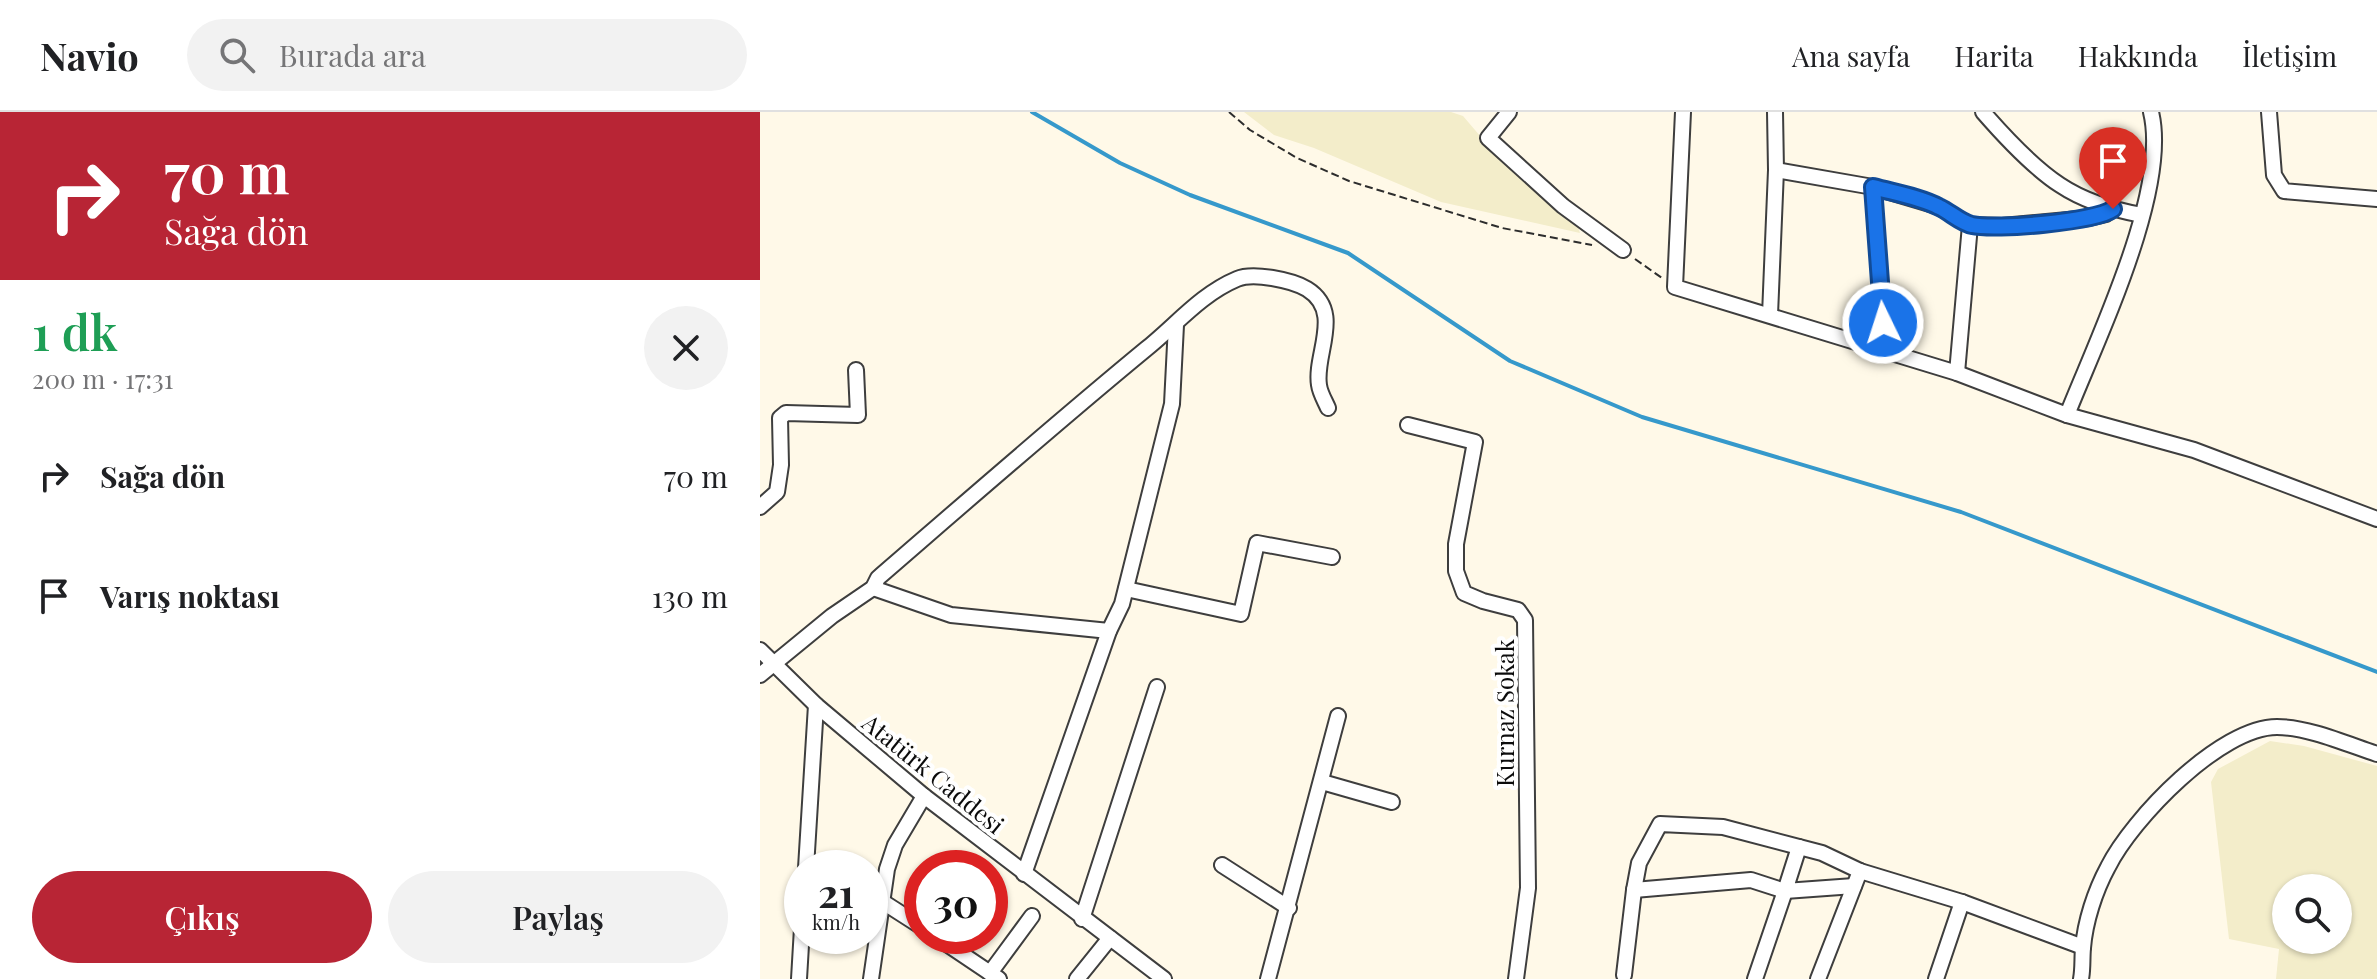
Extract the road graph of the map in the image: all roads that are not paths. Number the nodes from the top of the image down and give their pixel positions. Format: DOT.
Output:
graph roads {
  1 [pos="1509,112"];
  2 [pos="1683,112"];
  3 [pos="1775,112"];
  4 [pos="1983,112"];
  5 [pos="2151,112"];
  6 [pos="2269,112"];
  7 [pos="1776,170"];
  8 [pos="1873,187"];
  9 [pos="2377,199"];
  10 [pos="2113,209"];
  11 [pos="2142,215"];
  12 [pos="1970,225"];
  13 [pos="1623,250"];
  14 [pos="1770,315"];
  15 [pos="1176,325"];
  16 [pos="1885,351"];
  17 [pos="856,370"];
  18 [pos="1957,373"];
  19 [pos="1328,408"];
  20 [pos="2067,415"];
  21 [pos="1408,425"];
  22 [pos="760,507"];
  23 [pos="2377,519"];
  24 [pos="1332,557"];
  25 [pos="873,588"];
  26 [pos="1126,589"];
  27 [pos="1109,631"];
  28 [pos="760,650"];
  29 [pos="774,661"];
  30 [pos="760,675"];
  31 [pos="1157,687"];
  32 [pos="816,705"];
  33 [pos="1338,716"];
  34 [pos="2377,754"];
  35 [pos="1322,782"];
  36 [pos="924,796"];
  37 [pos="1392,802"];
  38 [pos="1799,847"];
  39 [pos="807,850"];
  40 [pos="1222,865"];
  41 [pos="888,866"];
  42 [pos="1860,871"];
  43 [pos="1024,874"];
  44 [pos="1854,886"];
  45 [pos="1634,890"];
  46 [pos="1785,891"];
  47 [pos="1962,902"];
  48 [pos="1289,908"];
  49 [pos="1032,916"];
  50 [pos="1082,919"];
  51 [pos="1110,938"];
  52 [pos="2083,947"];
  53 [pos="800,954"];
  54 [pos="875,954"];
  55 [pos="962,954"];
  56 [pos="1624,975"];
  57 [pos="994,976"];
  58 [pos="799,979"];
  59 [pos="871,979"];
  60 [pos="1077,979"];
  61 [pos="1164,979"];
  62 [pos="1268,979"];
  63 [pos="1516,979"];
  64 [pos="1755,979"];
  65 [pos="1818,979"];
  66 [pos="1936,979"];
  67 [pos="2081,979"];
  1 -- 13 [label="street"];
  2 -- 14 [label="street"];
  3 -- 7 [label="street"];
  4 -- 10 [label="street"];
  5 -- 11 [label="street"];
  6 -- 9 [label="street"];
  7 -- 8 [label="street"];
  7 -- 14 [label="street"];
  8 -- 12 [label="street"];
  8 -- 16 [label="street"];
  10 -- 11 [label="street"];
  10 -- 12 [label="street"];
  11 -- 20 [label="street"];
  12 -- 18 [label="street"];
  14 -- 16 [label="street"];
  15 -- 19 [label="street"];
  15 -- 25 [label="street"];
  15 -- 26 [label="street"];
  16 -- 18 [label="street"];
  17 -- 22 [label="street"];
  18 -- 20 [label="street"];
  20 -- 23 [label="street"];
  21 -- 63 [label="street, Kurnaz Sokak"];
  24 -- 26 [label="street"];
  25 -- 27 [label="street"];
  25 -- 29 [label="street"];
  26 -- 27 [label="street"];
  27 -- 43 [label="street"];
  28 -- 29 [label="street, Atatürk Caddesi"];
  29 -- 30 [label="street"];
  29 -- 32 [label="street, Atatürk Caddesi"];
  31 -- 50 [label="street"];
  32 -- 36 [label="street, Atatürk Caddesi"];
  32 -- 39 [label="street"];
  33 -- 35 [label="street"];
  34 -- 52 [label="street"];
  35 -- 37 [label="street"];
  35 -- 48 [label="street"];
  36 -- 41 [label="street"];
  36 -- 43 [label="street, Atatürk Caddesi"];
  38 -- 42 [label="street"];
  38 -- 45 [label="street"];
  38 -- 46 [label="street"];
  40 -- 48 [label="street"];
  42 -- 44 [label="street"];
  42 -- 47 [label="street"];
  43 -- 50 [label="street, Atatürk Caddesi"];
  44 -- 46 [label="street"];
  44 -- 65 [label="street"];
  45 -- 46 [label="street"];
  45 -- 56 [label="street"];
  46 -- 64 [label="street"];
  47 -- 52 [label="street"];
  47 -- 66 [label="street"];
  48 -- 62 [label="street"];
  49 -- 57 [label="street"];
  50 -- 51 [label="street, Atatürk Caddesi"];
  51 -- 60 [label="street"];
  51 -- 61 [label="street, Atatürk Caddesi"];
  52 -- 67 [label="street"];
  53 -- 58 [label="street"];
  54 -- 59 [label="street"];
  55 -- 57 [label="street"];
}
